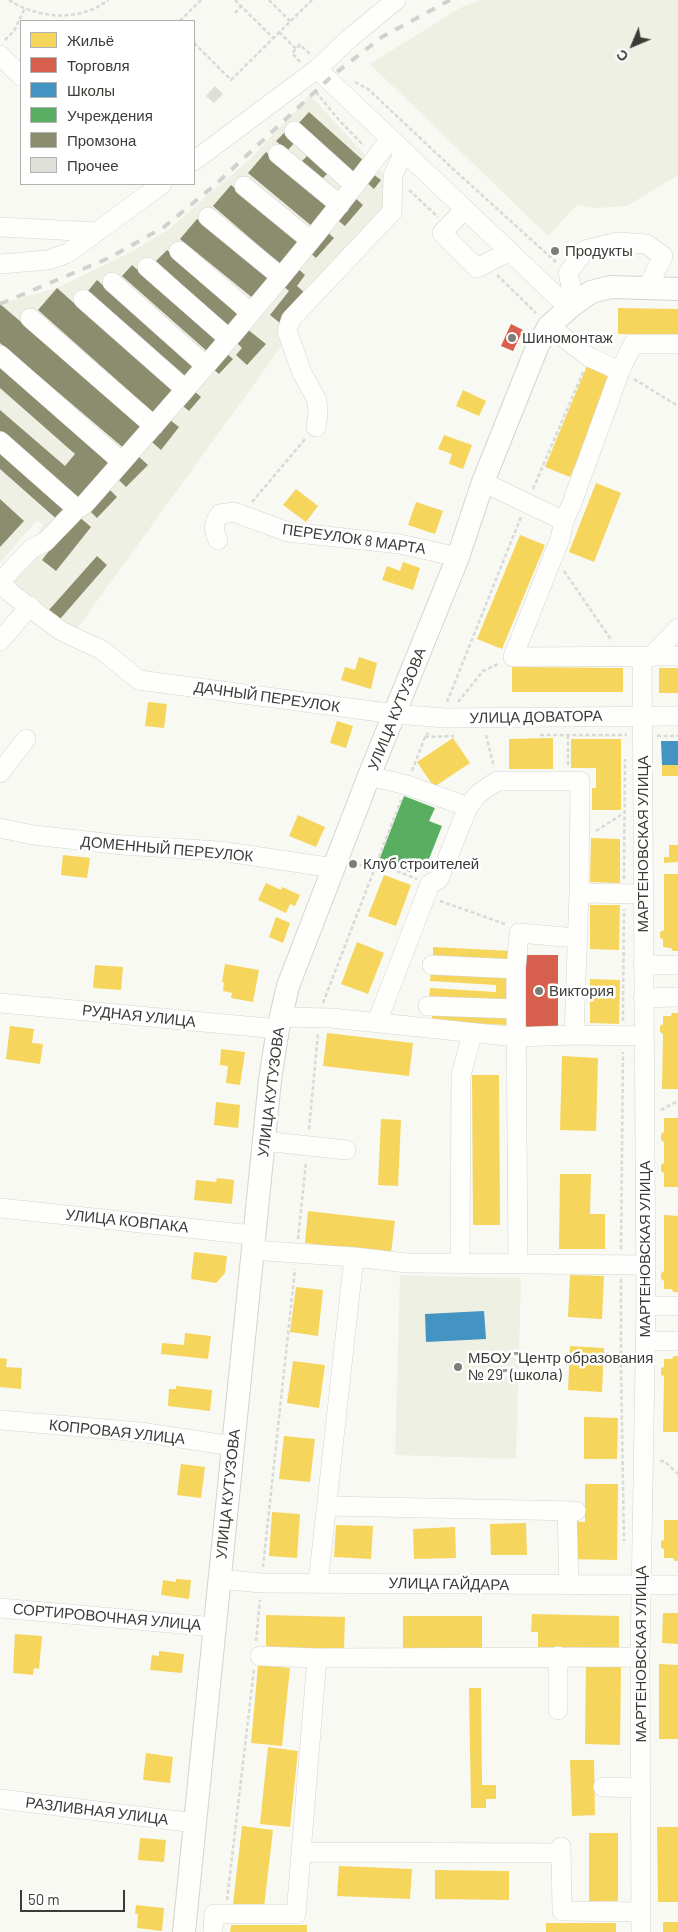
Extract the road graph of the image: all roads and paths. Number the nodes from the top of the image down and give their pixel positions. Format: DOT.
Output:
graph roads {
  1 [pos="9,0"];
  2 [pos="108,0"];
  3 [pos="201,0"];
  4 [pos="235,0"];
  5 [pos="270,0"];
  6 [pos="312,0"];
  7 [pos="396,0"];
  8 [pos="241,6"];
  9 [pos="25,8"];
  10 [pos="235,13"];
  11 [pos="181,20"];
  12 [pos="290,21"];
  13 [pos="279,32"];
  14 [pos="273,38"];
  15 [pos="195,44"];
  16 [pos="0,46"];
  17 [pos="0,55"];
  18 [pos="310,68"];
  19 [pos="20,75"];
  20 [pos="349,78"];
  21 [pos="390,139"];
  22 [pos="404,152"];
  23 [pos="375,158"];
  24 [pos="195,160"];
  25 [pos="339,172"];
  26 [pos="393,175"];
  27 [pos="158,185"];
  28 [pos="244,186"];
  29 [pos="355,186"];
  30 [pos="139,190"];
  31 [pos="323,191"];
  32 [pos="340,205"];
  33 [pos="465,209"];
  34 [pos="208,217"];
  35 [pos="448,226"];
  36 [pos="0,227"];
  37 [pos="97,232"];
  38 [pos="310,240"];
  39 [pos="178,251"];
  40 [pos="510,251"];
  41 [pos="0,264"];
  42 [pos="487,264"];
  43 [pos="147,267"];
  44 [pos="568,273"];
  45 [pos="280,276"];
  46 [pos="112,282"];
  47 [pos="647,289"];
  48 [pos="678,289"];
  49 [pos="83,299"];
  50 [pos="572,306"];
  51 [pos="250,312"];
  52 [pos="30,318"];
  53 [pos="549,326"];
  54 [pos="228,338"];
  55 [pos="678,344"];
  56 [pos="0,355"];
  57 [pos="589,357"];
  58 [pos="205,365"];
  59 [pos="620,371"];
  60 [pos="185,389"];
  61 [pos="678,406"];
  62 [pos="154,426"];
  63 [pos="316,427"];
  64 [pos="0,442"];
  65 [pos="122,462"];
  66 [pos="483,482"];
  67 [pos="527,504"];
  68 [pos="77,509"];
  69 [pos="242,515"];
  70 [pos="564,521"];
  71 [pos="218,540"];
  72 [pos="553,555"];
  73 [pos="458,557"];
  74 [pos="0,583"];
  75 [pos="30,606"];
  76 [pos="678,628"];
  77 [pos="0,641"];
  78 [pos="513,656"];
  79 [pos="678,656"];
  80 [pos="623,657"];
  81 [pos="646,657"];
  82 [pos="395,714"];
  83 [pos="643,716"];
  84 [pos="678,716"];
  85 [pos="445,718"];
  86 [pos="460,735"];
  87 [pos="478,735"];
  88 [pos="532,735"];
  89 [pos="568,735"];
  90 [pos="424,736"];
  91 [pos="643,736"];
  92 [pos="678,736"];
  93 [pos="26,739"];
  94 [pos="0,773"];
  95 [pos="369,776"];
  96 [pos="497,781"];
  97 [pos="568,781"];
  98 [pos="407,785"];
  99 [pos="468,807"];
  100 [pos="624,813"];
  101 [pos="0,828"];
  102 [pos="580,842"];
  103 [pos="376,863"];
  104 [pos="334,868"];
  105 [pos="427,890"];
  106 [pos="579,893"];
  107 [pos="643,894"];
  108 [pos="519,933"];
  109 [pos="577,938"];
  110 [pos="432,965"];
  111 [pos="643,965"];
  112 [pos="678,965"];
  113 [pos="516,969"];
  114 [pos="678,997"];
  115 [pos="643,998"];
  116 [pos="0,1003"];
  117 [pos="428,1006"];
  118 [pos="516,1009"];
  119 [pos="319,1018"];
  120 [pos="376,1022"];
  121 [pos="279,1023"];
  122 [pos="472,1034"];
  123 [pos="574,1035"];
  124 [pos="623,1036"];
  125 [pos="643,1036"];
  126 [pos="516,1037"];
  127 [pos="264,1141"];
  128 [pos="308,1146"];
  129 [pos="346,1150"];
  130 [pos="0,1208"];
  131 [pos="253,1242"];
  132 [pos="296,1252"];
  133 [pos="354,1257"];
  134 [pos="460,1263"];
  135 [pos="518,1263"];
  136 [pos="621,1265"];
  137 [pos="646,1265"];
  138 [pos="646,1306"];
  139 [pos="678,1306"];
  140 [pos="645,1341"];
  141 [pos="678,1341"];
  142 [pos="0,1420"];
  143 [pos="233,1446"];
  144 [pos="643,1460"];
  145 [pos="678,1474"];
  146 [pos="327,1506"];
  147 [pos="624,1546"];
  148 [pos="220,1579"];
  149 [pos="261,1583"];
  150 [pos="318,1583"];
  151 [pos="569,1585"];
  152 [pos="678,1585"];
  153 [pos="641,1586"];
  154 [pos="0,1608"];
  155 [pos="215,1627"];
  156 [pos="257,1656"];
  157 [pos="558,1656"];
  158 [pos="640,1657"];
  159 [pos="318,1658"];
  160 [pos="558,1710"];
  161 [pos="603,1787"];
  162 [pos="640,1788"];
  163 [pos="0,1799"];
  164 [pos="195,1823"];
  165 [pos="301,1852"];
  166 [pos="640,1912"];
  167 [pos="226,1913"];
  168 [pos="184,1932"];
  169 [pos="212,1932"];
  170 [pos="641,1932"];
  1 -- 9 [label="path"];
  2 -- 9 [label="path"];
  3 -- 11 [label="path"];
  4 -- 8 [label="path"];
  5 -- 12 [label="path"];
  6 -- 12 [label="path"];
  7 -- 18 [label="street"];
  8 -- 10 [label="path"];
  8 -- 14 [label="path"];
  9 -- 16 [label="path"];
  12 -- 13 [label="path"];
  13 -- 14 [label="path"];
  13 -- 18 [label="path"];
  14 -- 15 [label="path"];
  17 -- 19 [label="street"];
  18 -- 21 [label="street"];
  18 -- 23 [label="path"];
  18 -- 24 [label="street"];
  20 -- 44 [label="path"];
  21 -- 22 [label="street"];
  21 -- 23 [label="street"];
  22 -- 26 [label="street"];
  22 -- 33 [label="street"];
  23 -- 29 [label="street"];
  25 -- 29 [label="street"];
  25 -- 31 [label="street"];
  25 -- 31 [label="street"];
  26 -- 35 [label="path"];
  26 -- 63 [label="street"];
  27 -- 30 [label="street"];
  28 -- 38 [label="street"];
  29 -- 32 [label="street"];
  30 -- 37 [label="street"];
  31 -- 32 [label="street"];
  32 -- 38 [label="street"];
  33 -- 35 [label="street"];
  33 -- 40 [label="street"];
  34 -- 45 [label="street"];
  35 -- 42 [label="street"];
  36 -- 37 [label="street"];
  37 -- 41 [label="street"];
  38 -- 45 [label="street"];
  39 -- 51 [label="street"];
  40 -- 42 [label="street"];
  40 -- 50 [label="street"];
  42 -- 53 [label="path"];
  43 -- 54 [label="street"];
  44 -- 47 [label="street"];
  44 -- 50 [label="street"];
  45 -- 51 [label="street"];
  46 -- 58 [label="street"];
  47 -- 48 [label="main road, УЛИЦА КУТУЗОВА"];
  47 -- 50 [label="main road, УЛИЦА КУТУЗОВА"];
  49 -- 60 [label="street"];
  50 -- 53 [label="main road, УЛИЦА КУТУЗОВА"];
  51 -- 54 [label="street"];
  52 -- 62 [label="street"];
  53 -- 57 [label="street"];
  53 -- 66 [label="main road, УЛИЦА КУТУЗОВА"];
  54 -- 58 [label="street"];
  55 -- 59 [label="street"];
  56 -- 65 [label="street"];
  57 -- 59 [label="street"];
  57 -- 67 [label="path"];
  58 -- 60 [label="street"];
  59 -- 61 [label="path"];
  59 -- 70 [label="street"];
  60 -- 62 [label="street"];
  62 -- 65 [label="street"];
  63 -- 69 [label="path"];
  64 -- 68 [label="street"];
  65 -- 68 [label="street"];
  66 -- 67 [label="street"];
  66 -- 73 [label="main road, УЛИЦА КУТУЗОВА"];
  67 -- 70 [label="street"];
  67 -- 85 [label="path"];
  68 -- 74 [label="street"];
  69 -- 71 [label="street, ПЕРЕУЛОК 8 МАРТА"];
  69 -- 73 [label="street, ПЕРЕУЛОК 8 МАРТА"];
  70 -- 72 [label="street"];
  72 -- 78 [label="street"];
  72 -- 80 [label="path"];
  73 -- 82 [label="main road, УЛИЦА КУТУЗОВА"];
  74 -- 75 [label="street"];
  75 -- 77 [label="street"];
  75 -- 82 [label="street, ДАЧНЫЙ ПЕРЕУЛОК"];
  76 -- 81 [label="street"];
  78 -- 80 [label="street"];
  78 -- 85 [label="path"];
  79 -- 81 [label="street"];
  80 -- 81 [label="street"];
  81 -- 83 [label="street, МАРТЕНОВСКАЯ УЛИЦА"];
  82 -- 85 [label="street, УЛИЦА ДОВАТОРА"];
  82 -- 95 [label="main road, УЛИЦА КУТУЗОВА"];
  83 -- 84 [label="street, УЛИЦА ДОВАТОРА"];
  83 -- 85 [label="street, УЛИЦА ДОВАТОРА"];
  83 -- 91 [label="street, МАРТЕНОВСКАЯ УЛИЦА"];
  85 -- 90 [label="path"];
  86 -- 90 [label="path"];
  87 -- 96 [label="path"];
  88 -- 89 [label="path"];
  89 -- 91 [label="path"];
  89 -- 97 [label="path"];
  90 -- 98 [label="path"];
  91 -- 92 [label="path"];
  91 -- 107 [label="street, МАРТЕНОВСКАЯ УЛИЦА"];
  93 -- 94 [label="street"];
  95 -- 98 [label="street"];
  95 -- 104 [label="main road, УЛИЦА КУТУЗОВА"];
  96 -- 97 [label="street"];
  96 -- 99 [label="street"];
  97 -- 102 [label="street"];
  98 -- 99 [label="street"];
  98 -- 103 [label="path"];
  99 -- 105 [label="street"];
  100 -- 102 [label="path"];
  101 -- 104 [label="street, ДОМЕННЫЙ ПЕРЕУЛОК"];
  102 -- 106 [label="street"];
  103 -- 104 [label="path"];
  103 -- 105 [label="path"];
  103 -- 119 [label="path"];
  104 -- 121 [label="main road, УЛИЦА КУТУЗОВА"];
  105 -- 108 [label="path"];
  105 -- 120 [label="street"];
  106 -- 107 [label="street"];
  106 -- 109 [label="street"];
  107 -- 111 [label="street, МАРТЕНОВСКАЯ УЛИЦА"];
  108 -- 109 [label="street"];
  108 -- 113 [label="street"];
  109 -- 123 [label="street"];
  110 -- 113 [label="street"];
  111 -- 112 [label="street"];
  111 -- 115 [label="street, МАРТЕНОВСКАЯ УЛИЦА"];
  113 -- 118 [label="street"];
  114 -- 115 [label="street"];
  115 -- 125 [label="street, МАРТЕНОВСКАЯ УЛИЦА"];
  116 -- 121 [label="street, РУДНАЯ УЛИЦА"];
  117 -- 118 [label="street"];
  118 -- 126 [label="street"];
  119 -- 120 [label="street, РУДНАЯ УЛИЦА"];
  119 -- 121 [label="street, РУДНАЯ УЛИЦА"];
  119 -- 128 [label="path"];
  120 -- 122 [label="street, РУДНАЯ УЛИЦА"];
  121 -- 127 [label="main road, УЛИЦА КУТУЗОВА"];
  122 -- 126 [label="street, РУДНАЯ УЛИЦА"];
  122 -- 134 [label="street"];
  123 -- 124 [label="street, РУДНАЯ УЛИЦА"];
  123 -- 126 [label="street, РУДНАЯ УЛИЦА"];
  124 -- 125 [label="street, РУДНАЯ УЛИЦА"];
  124 -- 136 [label="path"];
  125 -- 137 [label="street, МАРТЕНОВСКАЯ УЛИЦА"];
  126 -- 135 [label="street"];
  127 -- 128 [label="street"];
  127 -- 131 [label="main road, УЛИЦА КУТУЗОВА"];
  128 -- 129 [label="street"];
  128 -- 132 [label="path"];
  130 -- 131 [label="street, УЛИЦА КОВПАКА"];
  131 -- 132 [label="street, УЛИЦА КОВПАКА"];
  131 -- 143 [label="main road, УЛИЦА КУТУЗОВА"];
  132 -- 133 [label="street, УЛИЦА КОВПАКА"];
  132 -- 149 [label="path"];
  133 -- 134 [label="street, УЛИЦА КОВПАКА"];
  133 -- 146 [label="street"];
  134 -- 135 [label="street, УЛИЦА КОВПАКА"];
  135 -- 136 [label="street, УЛИЦА КОВПАКА"];
  136 -- 137 [label="street, УЛИЦА КОВПАКА"];
  136 -- 147 [label="path"];
  137 -- 138 [label="street, МАРТЕНОВСКАЯ УЛИЦА"];
  138 -- 139 [label="street"];
  138 -- 140 [label="street, МАРТЕНОВСКАЯ УЛИЦА"];
  140 -- 141 [label="street"];
  140 -- 144 [label="street, МАРТЕНОВСКАЯ УЛИЦА"];
  142 -- 143 [label="street, КОПРОВАЯ УЛИЦА"];
  143 -- 148 [label="main road, УЛИЦА КУТУЗОВА"];
  144 -- 145 [label="path"];
  144 -- 153 [label="street, МАРТЕНОВСКАЯ УЛИЦА"];
  146 -- 150 [label="street"];
  146 -- 151 [label="street"];
  148 -- 149 [label="street, УЛИЦА ГАЙДАРА"];
  148 -- 155 [label="main road, УЛИЦА КУТУЗОВА"];
  149 -- 150 [label="street, УЛИЦА ГАЙДАРА"];
  149 -- 156 [label="path"];
  150 -- 151 [label="street, УЛИЦА ГАЙДАРА"];
  151 -- 153 [label="street, УЛИЦА ГАЙДАРА"];
  152 -- 153 [label="street, УЛИЦА ГАЙДАРА"];
  153 -- 158 [label="street, МАРТЕНОВСКАЯ УЛИЦА"];
  154 -- 155 [label="street, СОРТИРОВОЧНАЯ УЛИЦА"];
  155 -- 164 [label="main road, УЛИЦА КУТУЗОВА"];
  156 -- 159 [label="street"];
  156 -- 167 [label="path"];
  157 -- 158 [label="street"];
  157 -- 159 [label="street"];
  157 -- 160 [label="street"];
  158 -- 162 [label="street, МАРТЕНОВСКАЯ УЛИЦА"];
  159 -- 165 [label="street"];
  161 -- 162 [label="street"];
  162 -- 166 [label="street, МАРТЕНОВСКАЯ УЛИЦА"];
  163 -- 164 [label="street, РАЗЛИВНАЯ УЛИЦА"];
  164 -- 168 [label="main road, УЛИЦА КУТУЗОВА"];
  165 -- 166 [label="street"];
  165 -- 167 [label="street"];
  166 -- 170 [label="street, МАРТЕНОВСКАЯ УЛИЦА"];
  167 -- 169 [label="street"];
}
